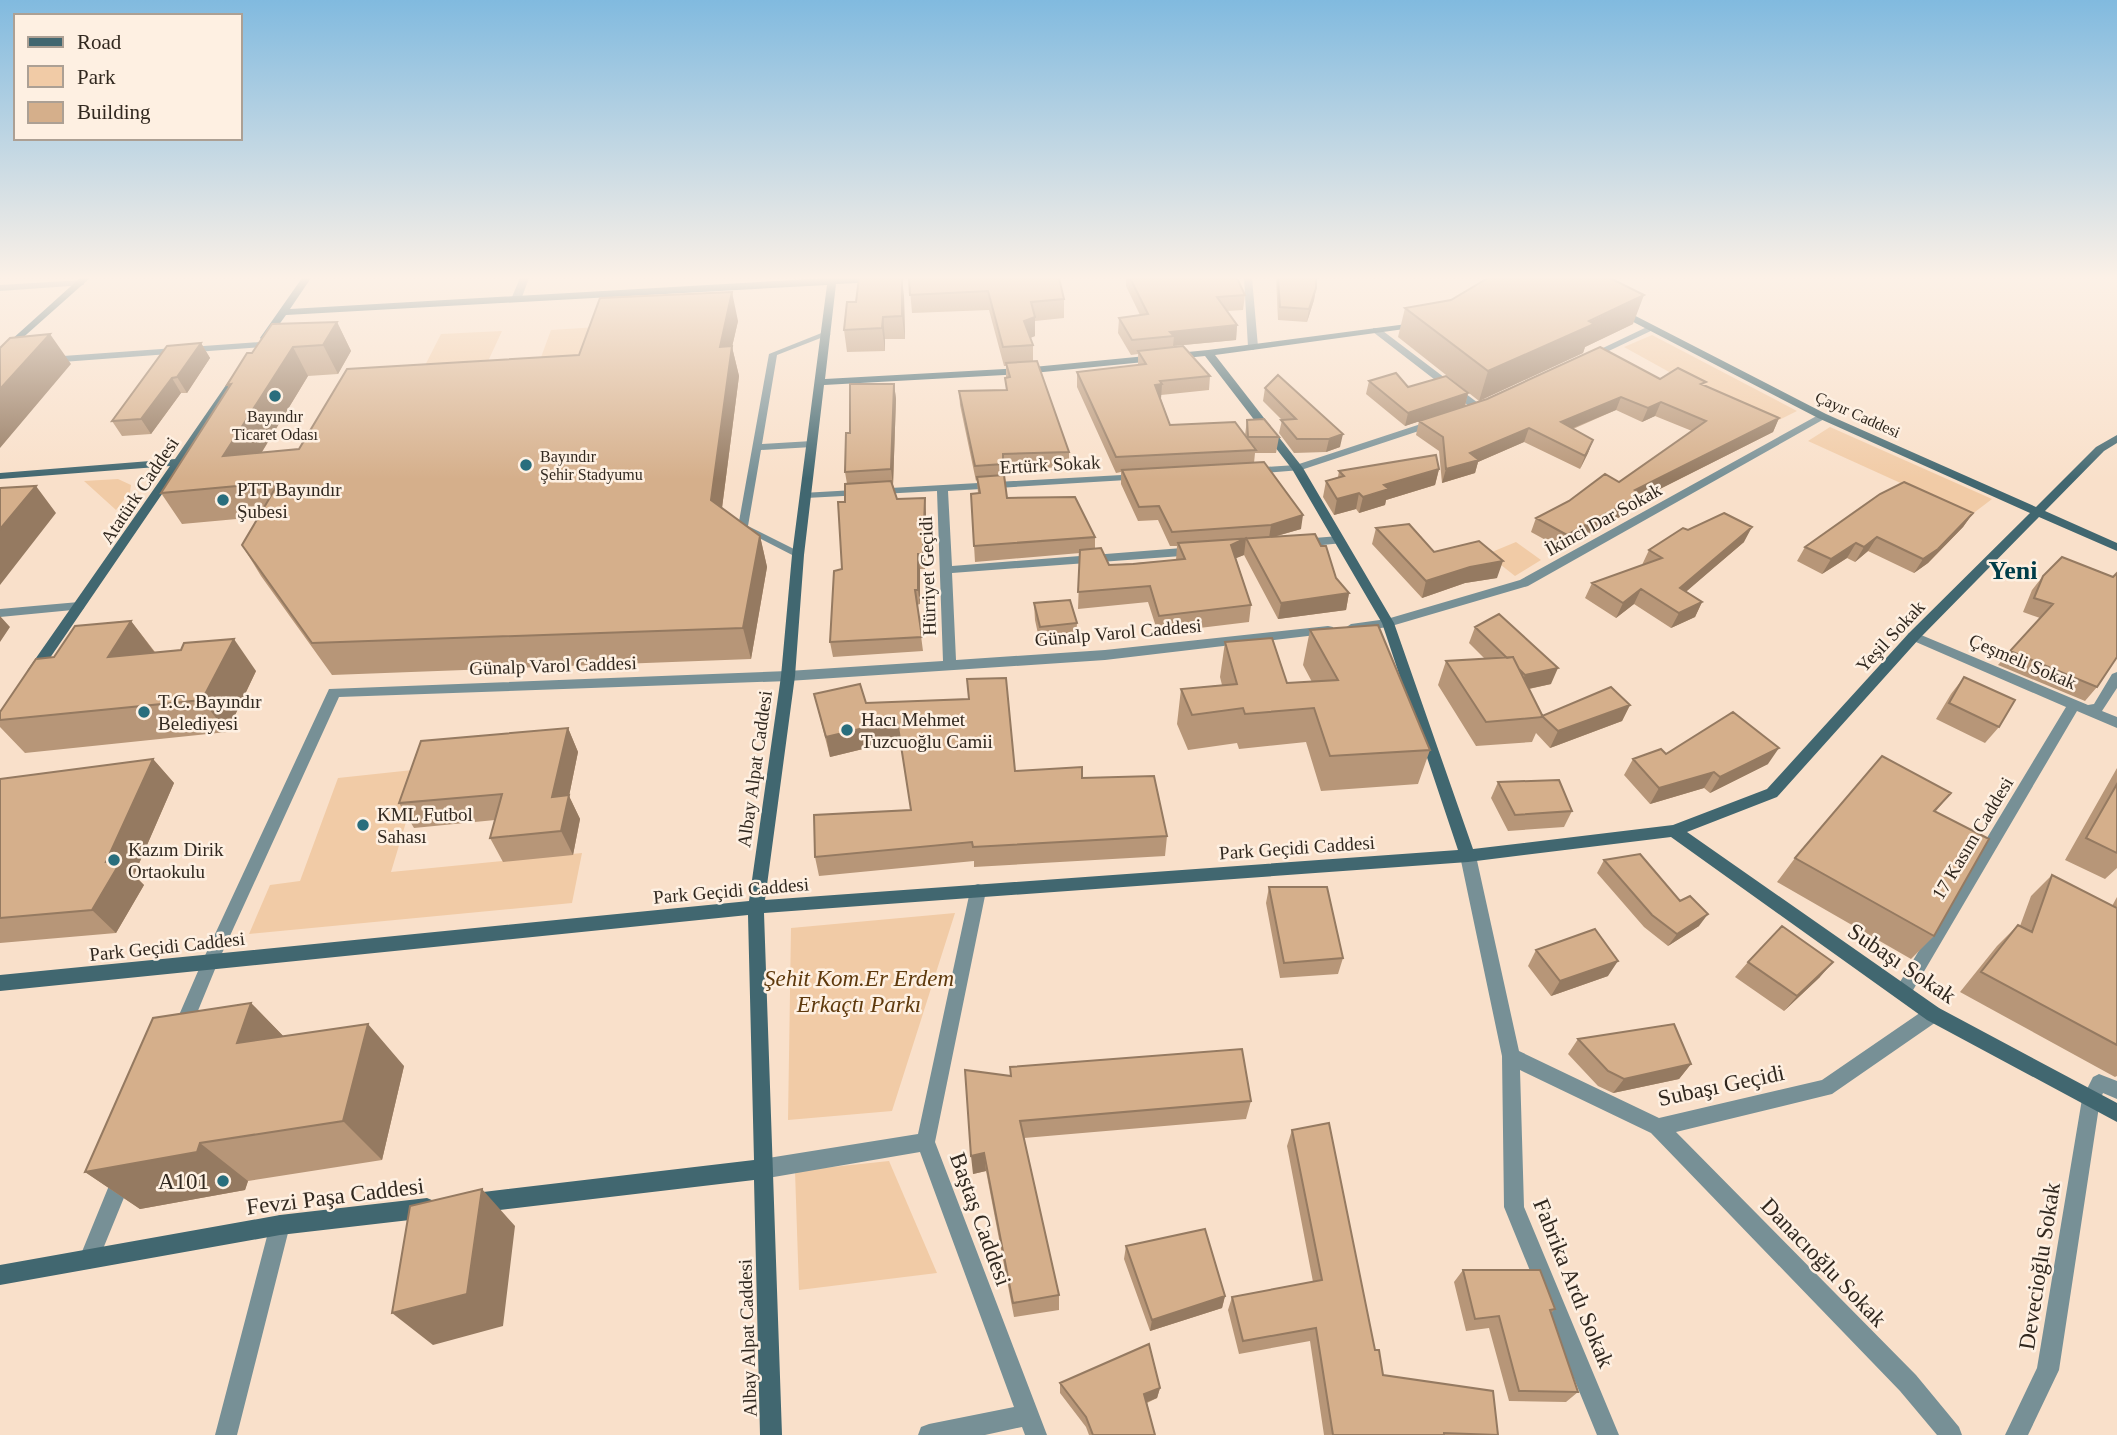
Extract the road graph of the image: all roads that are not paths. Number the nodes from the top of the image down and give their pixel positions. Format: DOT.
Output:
graph roads {
  1 [pos="259,345"];
  2 [pos="797,345"];
  3 [pos="826,345"];
  4 [pos="1269,345"];
  5 [pos="1396,345"];
  6 [pos="1614,345"];
  7 [pos="1684,345"];
  8 [pos="1254,347"];
  9 [pos="1208,353"];
  10 [pos="253,354"];
  11 [pos="41,361"];
  12 [pos="1577,362"];
  13 [pos="14,363"];
  14 [pos="0,364"];
  15 [pos="821,382"];
  16 [pos="1491,402"];
  17 [pos="1478,408"];
  18 [pos="1465,412"];
  19 [pos="1822,416"];
  20 [pos="1452,417"];
  21 [pos="2117,438"];
  22 [pos="813,444"];
  23 [pos="757,447"];
  24 [pos="179,462"];
  25 [pos="1297,468"];
  26 [pos="1242,471"];
  27 [pos="0,476"];
  28 [pos="1147,476"];
  29 [pos="942,487"];
  30 [pos="806,495"];
  31 [pos="2040,512"];
  32 [pos="1339,540"];
  33 [pos="1285,544"];
  34 [pos="2117,547"];
  35 [pos="1203,551"];
  36 [pos="798,555"];
  37 [pos="946,570"];
  38 [pos="79,606"];
  39 [pos="0,612"];
  40 [pos="1388,624"];
  41 [pos="1914,636"];
  42 [pos="950,664"];
  43 [pos="788,676"];
  44 [pos="2117,677"];
  45 [pos="24,687"];
  46 [pos="2081,707"];
  47 [pos="2117,723"];
  48 [pos="1674,831"];
  49 [pos="1468,856"];
  50 [pos="978,891"];
  51 [pos="756,907"];
  52 [pos="209,962"];
  53 [pos="0,983"];
  54 [pos="1903,992"];
  55 [pos="1933,1014"];
  56 [pos="178,1040"];
  57 [pos="1511,1056"];
  58 [pos="2117,1090"];
  59 [pos="2091,1099"];
  60 [pos="2117,1113"];
  61 [pos="1658,1127"];
  62 [pos="926,1142"];
  63 [pos="126,1169"];
  64 [pos="762,1169"];
  65 [pos="279,1226"];
  66 [pos="89,1259"];
  67 [pos="0,1275"];
  68 [pos="1032,1425"];
  69 [pos="226,1435"];
  70 [pos="771,1435"];
  71 [pos="929,1435"];
  72 [pos="1608,1435"];
  73 [pos="1951,1435"];
  74 [pos="2015,1435"];
  1 -- 10 [label="street, Atatürk Caddesi"];
  2 -- 23 [label="lane"];
  3 -- 15 [label="street, Albay Alpat Caddesi"];
  4 -- 8 [label="street"];
  5 -- 17 [label="street"];
  6 -- 12 [label="street"];
  7 -- 19 [label="street, Çayır Caddesi"];
  8 -- 9 [label="street"];
  9 -- 15 [label="street"];
  9 -- 25 [label="street"];
  10 -- 11 [label="street"];
  10 -- 24 [label="street, Atatürk Caddesi"];
  13 -- 14 [label="street"];
  15 -- 22 [label="street, Albay Alpat Caddesi"];
  16 -- 17 [label="street"];
  17 -- 18 [label="street"];
  19 -- 31 [label="street, Çayır Caddesi"];
  19 -- 40 [label="street, İkinci Dar Sokak"];
  20 -- 25 [label="street"];
  21 -- 31 [label="street, Yeşil Sokak"];
  22 -- 23 [label="lane"];
  22 -- 30 [label="street, Albay Alpat Caddesi"];
  23 -- 36 [label="lane"];
  24 -- 27 [label="street"];
  24 -- 38 [label="street, Atatürk Caddesi"];
  25 -- 26 [label="street"];
  25 -- 32 [label="street"];
  28 -- 29 [label="street, Ertürk Sokak"];
  29 -- 30 [label="street, Ertürk Sokak"];
  29 -- 37 [label="street, Hürriyet Geçidi"];
  30 -- 36 [label="street, Albay Alpat Caddesi"];
  31 -- 34 [label="street, Çayır Caddesi"];
  31 -- 41 [label="street, Yeşil Sokak"];
  32 -- 33 [label="street"];
  32 -- 40 [label="street"];
  35 -- 37 [label="street"];
  36 -- 43 [label="street, Albay Alpat Caddesi"];
  37 -- 42 [label="street, Hürriyet Geçidi"];
  38 -- 39 [label="street"];
  38 -- 45 [label="street, Atatürk Caddesi"];
  40 -- 42 [label="street, Günalp Varol Caddesi"];
  40 -- 49 [label="street"];
  41 -- 46 [label="street, Çeşmeli Sokak"];
  41 -- 48 [label="street, Yeşil Sokak"];
  42 -- 43 [label="street, Günalp Varol Caddesi"];
  43 -- 51 [label="street, Albay Alpat Caddesi"];
  43 -- 52 [label="street, Günalp Varol Caddesi"];
  44 -- 46 [label="street, 17 Kasım Caddesi"];
  46 -- 47 [label="street, Çeşmeli Sokak"];
  46 -- 54 [label="street, 17 Kasım Caddesi"];
  48 -- 49 [label="street, Yeşil Sokak"];
  48 -- 54 [label="street, Subaşı Sokak"];
  49 -- 50 [label="street, Park Geçidi Caddesi"];
  49 -- 57 [label="street, Fabrika Ardı Sokak"];
  50 -- 51 [label="street, Park Geçidi Caddesi"];
  50 -- 62 [label="street, Baştaş Caddesi"];
  51 -- 52 [label="street, Park Geçidi Caddesi"];
  51 -- 64 [label="street, Albay Alpat Caddesi"];
  52 -- 53 [label="street, Park Geçidi Caddesi"];
  52 -- 56 [label="street, Günalp Varol Caddesi"];
  54 -- 55 [label="street, Subaşı Sokak"];
  55 -- 59 [label="street, Subaşı Sokak"];
  55 -- 61 [label="street, Subaşı Geçidi"];
  57 -- 61 [label="street, Subaşı Geçidi"];
  57 -- 72 [label="street, Fabrika Ardı Sokak"];
  58 -- 59 [label="street"];
  59 -- 60 [label="street, Subaşı Sokak"];
  59 -- 74 [label="street, Devecioğlu Sokak"];
  61 -- 73 [label="street, Danacıoğlu Sokak"];
  62 -- 64 [label="street"];
  62 -- 68 [label="street, Baştaş Caddesi"];
  63 -- 66 [label="street"];
  64 -- 65 [label="street, Fevzi Paşa Caddesi"];
  64 -- 70 [label="street, Albay Alpat Caddesi"];
  65 -- 66 [label="street, Fevzi Paşa Caddesi"];
  65 -- 69 [label="street"];
  66 -- 67 [label="street, Fevzi Paşa Caddesi"];
  68 -- 71 [label="street"];
}
